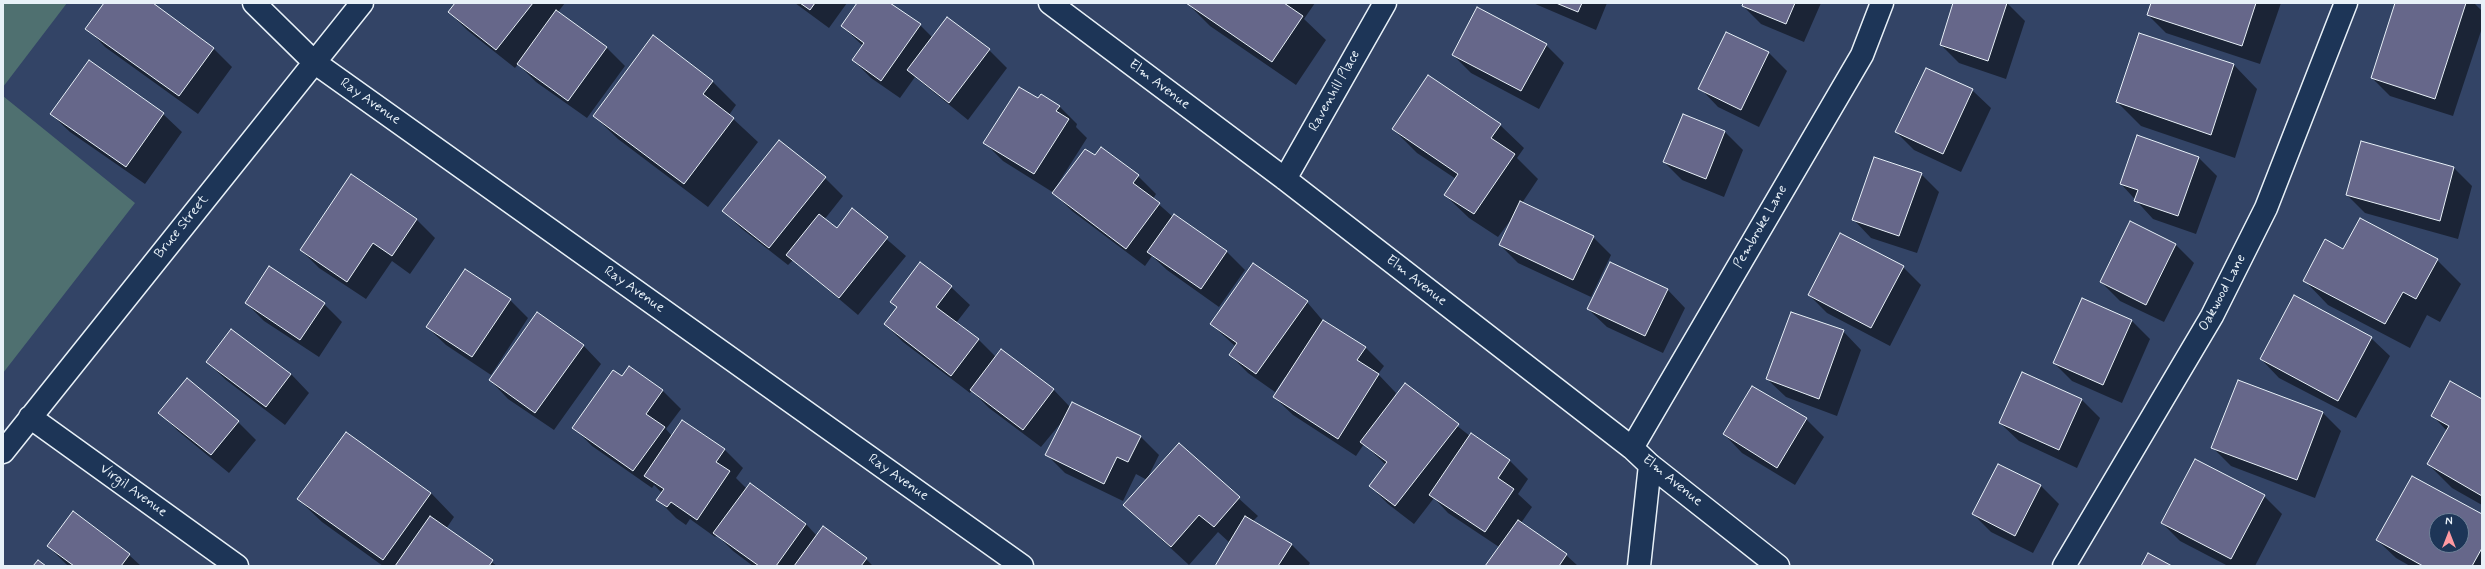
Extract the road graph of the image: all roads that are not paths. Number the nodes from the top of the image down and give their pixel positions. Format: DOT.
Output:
graph roads {
  1 [pos="254,3"];
  2 [pos="362,3"];
  3 [pos="1050,3"];
  4 [pos="1385,3"];
  5 [pos="1882,3"];
  6 [pos="2346,3"];
  7 [pos="314,62"];
  8 [pos="1286,179"];
  9 [pos="30,417"];
  10 [pos="1632,448"];
  11 [pos="3,452"];
  12 [pos="1650,465"];
  13 [pos="237,566"];
  14 [pos="1022,566"];
  15 [pos="1639,566"];
  16 [pos="1778,566"];
  17 [pos="2064,566"];
  1 -- 7 [label="street, Ray Avenue"];
  2 -- 7 [label="street, Bruce Street"];
  3 -- 8 [label="street, Elm Avenue"];
  4 -- 8 [label="street, Ravenhill Place"];
  5 -- 10 [label="street, Pembroke Lane"];
  6 -- 17 [label="street, Oakwood Lane"];
  7 -- 9 [label="street, Bruce Street"];
  7 -- 14 [label="street, Ray Avenue"];
  8 -- 10 [label="street, Elm Avenue"];
  9 -- 11 [label="street, Bruce Street"];
  9 -- 13 [label="street, Virgil Avenue"];
  10 -- 12 [label="street, Elm Avenue"];
  12 -- 15 [label="street"];
  12 -- 16 [label="street, Elm Avenue"];
}
